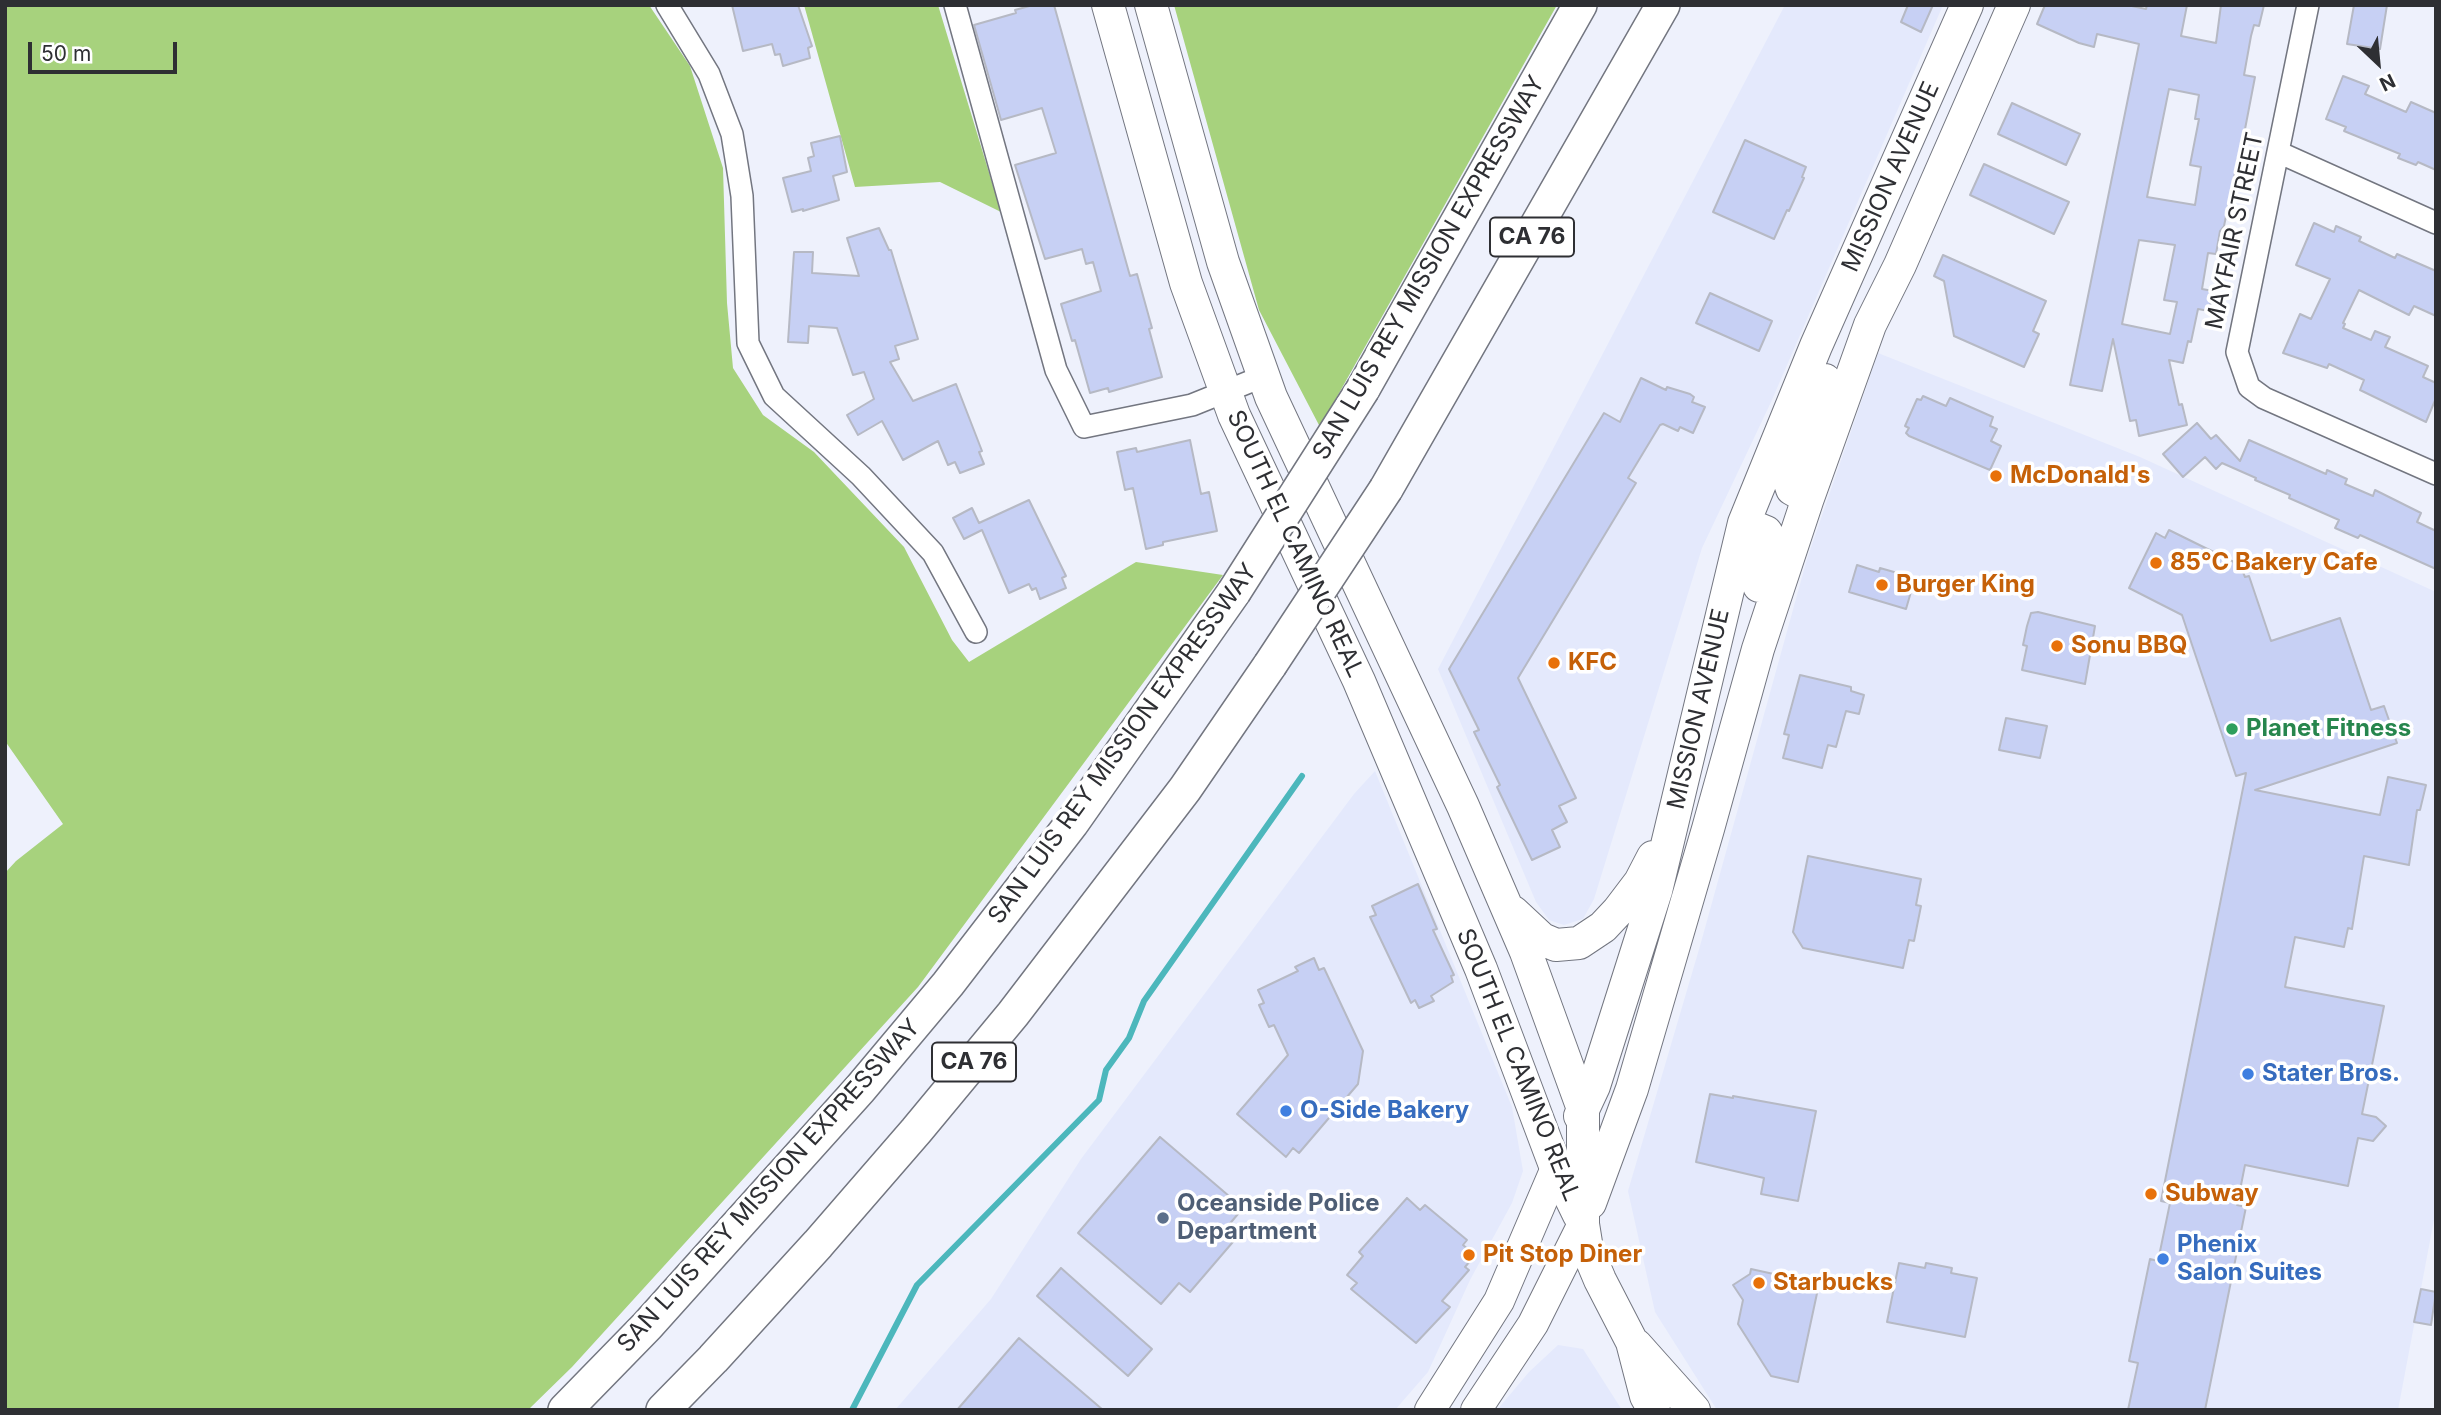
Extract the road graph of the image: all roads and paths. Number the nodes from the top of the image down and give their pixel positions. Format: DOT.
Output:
graph roads {
  1 [pos="667,5"];
  2 [pos="955,5"];
  3 [pos="1108,5"];
  4 [pos="1151,5"];
  5 [pos="1580,5"];
  6 [pos="1663,5"];
  7 [pos="1967,5"];
  8 [pos="2014,5"];
  9 [pos="2308,5"];
  10 [pos="1950,44"];
  11 [pos="1921,110"];
  12 [pos="1960,128"];
  13 [pos="2278,152"];
  14 [pos="1931,192"];
  15 [pos="2436,223"];
  16 [pos="1816,346"];
  17 [pos="1264,376"];
  18 [pos="1226,394"];
  19 [pos="2436,474"];
  20 [pos="1808,498"];
  21 [pos="1744,523"];
  22 [pos="976,632"];
  23 [pos="1758,649"];
  24 [pos="1707,676"];
  25 [pos="1717,800"];
  26 [pos="1674,816"];
  27 [pos="1505,906"];
  28 [pos="1583,1109"];
  29 [pos="1556,1168"];
  30 [pos="1583,1224"];
  31 [pos="1632,1342"];
  32 [pos="565,1410"];
  33 [pos="663,1410"];
  34 [pos="1430,1410"];
  35 [pos="1476,1410"];
  36 [pos="1654,1410"];
  37 [pos="1694,1410"];
  1 -- 22 [label="street"];
  2 -- 18 [label="street"];
  3 -- 18 [label="main road, SOUTH EL CAMINO REAL"];
  4 -- 17 [label="main road, SOUTH EL CAMINO REAL"];
  5 -- 32 [label="highway, SAN LUIS REY MISSION EXPRESSWAY / CA 76, bridge"];
  6 -- 33 [label="highway, CA 76, bridge"];
  7 -- 10 [label="main road, MISSION AVENUE"];
  8 -- 12 [label="main road, MISSION AVENUE"];
  9 -- 13 [label="street, MAYFAIR STREET"];
  10 -- 11 [label="main road, MISSION AVENUE"];
  10 -- 12 [label="main road"];
  11 -- 14 [label="main road"];
  11 -- 16 [label="main road, MISSION AVENUE"];
  12 -- 14 [label="main road, MISSION AVENUE"];
  13 -- 15 [label="street"];
  13 -- 19 [label="street, MAYFAIR STREET"];
  14 -- 20 [label="main road, MISSION AVENUE"];
  16 -- 20 [label="main road"];
  16 -- 21 [label="main road, MISSION AVENUE"];
  17 -- 18 [label="street"];
  17 -- 27 [label="main road, SOUTH EL CAMINO REAL"];
  18 -- 29 [label="main road, SOUTH EL CAMINO REAL"];
  20 -- 23 [label="main road, MISSION AVENUE"];
  21 -- 23 [label="main road"];
  21 -- 24 [label="main road, MISSION AVENUE"];
  23 -- 25 [label="main road, MISSION AVENUE"];
  24 -- 25 [label="main road"];
  24 -- 26 [label="main road, MISSION AVENUE"];
  25 -- 30 [label="main road, MISSION AVENUE"];
  26 -- 27 [label="main road"];
  26 -- 28 [label="main road, MISSION AVENUE"];
  27 -- 28 [label="main road, SOUTH EL CAMINO REAL"];
  28 -- 29 [label="main road, MISSION AVENUE"];
  28 -- 30 [label="main road, SOUTH EL CAMINO REAL"];
  29 -- 30 [label="main road, SOUTH EL CAMINO REAL"];
  29 -- 34 [label="main road, MISSION AVENUE"];
  30 -- 31 [label="main road"];
  30 -- 35 [label="main road, MISSION AVENUE"];
  31 -- 36 [label="main road"];
  31 -- 37 [label="main road"];
}
